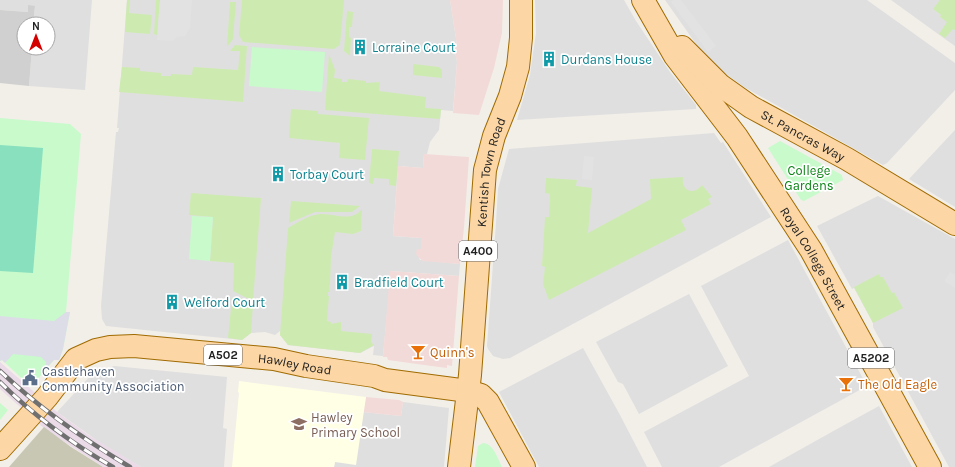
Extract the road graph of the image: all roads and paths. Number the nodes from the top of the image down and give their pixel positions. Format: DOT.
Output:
graph roads {
  1 [pos="521,0"];
  2 [pos="643,0"];
  3 [pos="662,32"];
  4 [pos="955,224"];
  5 [pos="468,391"];
  6 [pos="0,449"];
  7 [pos="460,467"];
  8 [pos="524,467"];
  9 [pos="930,467"];
  1 -- 5 [label="main road, Kentish Town Road / A400"];
  2 -- 3 [label="main road, Royal College Street / A5202"];
  3 -- 4 [label="main road, St. Pancras Way / A5202"];
  3 -- 9 [label="main road, Royal College Street / A5202"];
  5 -- 6 [label="main road, Hawley Road / A502"];
  5 -- 7 [label="main road, Kentish Town Road / A400"];
  5 -- 8 [label="main road, Hawley Road"];
}
